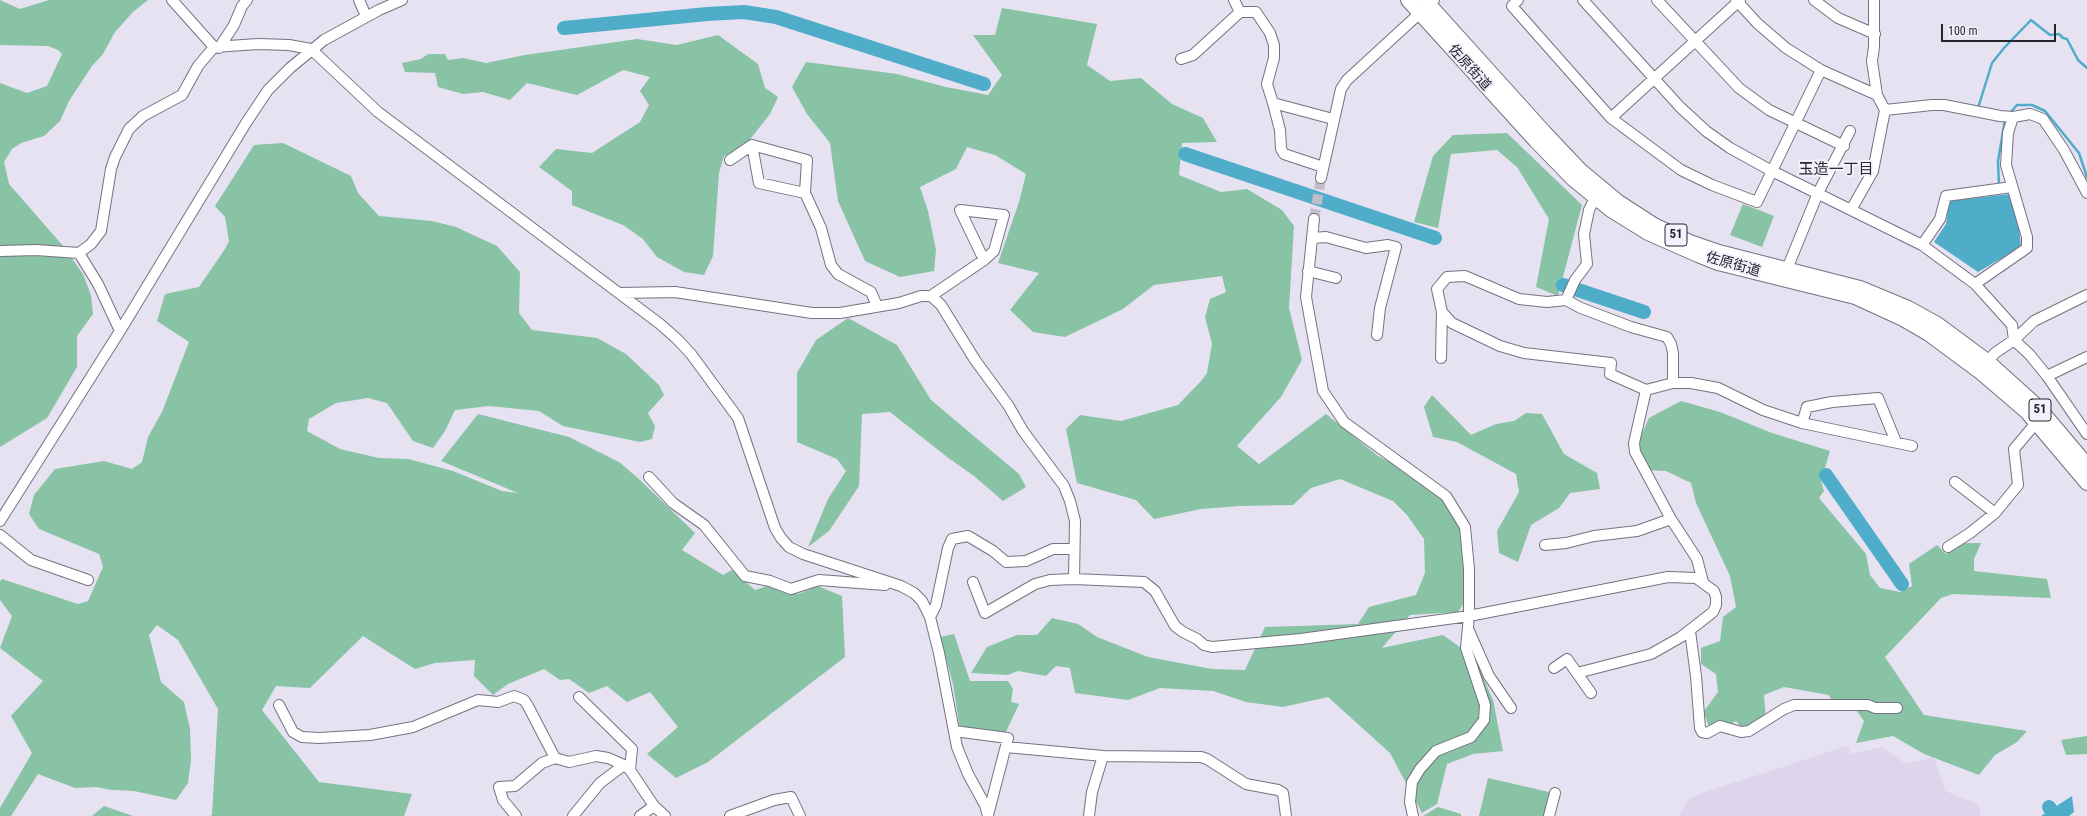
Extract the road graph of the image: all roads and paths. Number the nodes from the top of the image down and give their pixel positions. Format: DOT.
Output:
graph roads {
  1 [pos="172,0"];
  2 [pos="247,0"];
  3 [pos="359,0"];
  4 [pos="402,0"];
  5 [pos="1234,0"];
  6 [pos="1408,0"];
  7 [pos="1518,0"];
  8 [pos="1583,0"];
  9 [pos="1657,0"];
  10 [pos="1814,0"];
  11 [pos="1874,0"];
  12 [pos="1738,1"];
  13 [pos="1427,5"];
  14 [pos="1240,12"];
  15 [pos="366,16"];
  16 [pos="1874,34"];
  17 [pos="1695,40"];
  18 [pos="217,47"];
  19 [pos="311,49"];
  20 [pos="1181,59"];
  21 [pos="1821,70"];
  22 [pos="1654,79"];
  23 [pos="1877,95"];
  24 [pos="1273,102"];
  25 [pos="1885,110"];
  26 [pos="2013,117"];
  27 [pos="1611,118"];
  28 [pos="1333,120"];
  29 [pos="1794,123"];
  30 [pos="1850,131"];
  31 [pos="752,145"];
  32 [pos="1844,146"];
  33 [pos="730,160"];
  34 [pos="1323,167"];
  35 [pos="1770,170"];
  36 [pos="1321,178"];
  37 [pos="2012,187"];
  38 [pos="804,193"];
  39 [pos="1818,193"];
  40 [pos="2087,193"];
  41 [pos="1595,198"];
  42 [pos="1851,210"];
  43 [pos="1314,219"];
  44 [pos="1312,238"];
  45 [pos="1922,245"];
  46 [pos="0,251"];
  47 [pos="79,253"];
  48 [pos="984,260"];
  49 [pos="1787,269"];
  50 [pos="1308,271"];
  51 [pos="1336,278"];
  52 [pos="1975,284"];
  53 [pos="619,294"];
  54 [pos="2087,295"];
  55 [pos="931,296"];
  56 [pos="1566,297"];
  57 [pos="877,306"];
  58 [pos="1442,312"];
  59 [pos="120,331"];
  60 [pos="1377,335"];
  61 [pos="2014,340"];
  62 [pos="2087,357"];
  63 [pos="1441,358"];
  64 [pos="1983,366"];
  65 [pos="2047,376"];
  66 [pos="1673,383"];
  67 [pos="1646,390"];
  68 [pos="1802,423"];
  69 [pos="2036,423"];
  70 [pos="2084,424"];
  71 [pos="2087,434"];
  72 [pos="1896,442"];
  73 [pos="1912,446"];
  74 [pos="2087,465"];
  75 [pos="649,477"];
  76 [pos="1955,482"];
  77 [pos="2087,483"];
  78 [pos="1995,513"];
  79 [pos="1671,519"];
  80 [pos="0,521"];
  81 [pos="0,534"];
  82 [pos="1545,544"];
  83 [pos="1948,547"];
  84 [pos="1073,549"];
  85 [pos="1074,579"];
  86 [pos="88,580"];
  87 [pos="973,582"];
  88 [pos="1703,582"];
  89 [pos="901,586"];
  90 [pos="1469,616"];
  91 [pos="930,617"];
  92 [pos="1467,628"];
  93 [pos="1690,631"];
  94 [pos="1554,668"];
  95 [pos="1577,673"];
  96 [pos="1591,693"];
  97 [pos="580,697"];
  98 [pos="279,705"];
  99 [pos="1511,708"];
  100 [pos="1897,708"];
  101 [pos="954,731"];
  102 [pos="1006,747"];
  103 [pos="1103,756"];
  104 [pos="555,758"];
  105 [pos="627,768"];
  106 [pos="1555,794"];
  107 [pos="654,806"];
  108 [pos="988,815"];
  109 [pos="516,816"];
  110 [pos="573,816"];
  111 [pos="640,816"];
  112 [pos="665,816"];
  113 [pos="730,816"];
  114 [pos="800,816"];
  115 [pos="1089,816"];
  116 [pos="1286,816"];
  117 [pos="1413,816"];
  118 [pos="1549,816"];
  1 -- 18 [label="street"];
  2 -- 18 [label="street"];
  3 -- 15 [label="street"];
  4 -- 15 [label="street"];
  5 -- 14 [label="street"];
  6 -- 13 [label="highway, 佐原街道 / 51"];
  7 -- 27 [label="street"];
  8 -- 22 [label="street"];
  9 -- 17 [label="street"];
  10 -- 16 [label="street"];
  11 -- 16 [label="street"];
  12 -- 17 [label="street"];
  12 -- 21 [label="street"];
  13 -- 28 [label="street"];
  13 -- 41 [label="highway, 佐原街道 / 51"];
  13 -- 49 [label="highway, 佐原街道 / 51"];
  14 -- 20 [label="street"];
  14 -- 24 [label="street"];
  15 -- 19 [label="street"];
  16 -- 23 [label="street"];
  17 -- 22 [label="street"];
  17 -- 29 [label="street"];
  18 -- 19 [label="street"];
  18 -- 47 [label="street"];
  19 -- 53 [label="street"];
  19 -- 59 [label="street"];
  21 -- 23 [label="street"];
  21 -- 29 [label="street"];
  22 -- 27 [label="street"];
  22 -- 35 [label="street"];
  23 -- 25 [label="street"];
  24 -- 28 [label="street"];
  24 -- 34 [label="street"];
  25 -- 26 [label="street"];
  25 -- 42 [label="street"];
  26 -- 37 [label="street"];
  26 -- 40 [label="street"];
  27 -- 35 [label="street"];
  28 -- 34 [label="street"];
  29 -- 32 [label="street"];
  29 -- 35 [label="street"];
  30 -- 32 [label="street"];
  31 -- 33 [label="street"];
  31 -- 38 [label="street"];
  31 -- 38 [label="street"];
  32 -- 39 [label="street"];
  34 -- 36 [label="street"];
  35 -- 39 [label="street"];
  37 -- 45 [label="street"];
  37 -- 52 [label="street"];
  38 -- 57 [label="street"];
  39 -- 42 [label="street"];
  39 -- 49 [label="street"];
  41 -- 56 [label="street"];
  41 -- 64 [label="highway, 佐原街道 / 51"];
  42 -- 45 [label="street"];
  43 -- 44 [label="street"];
  44 -- 50 [label="street"];
  44 -- 60 [label="street"];
  45 -- 52 [label="street"];
  46 -- 47 [label="street"];
  47 -- 59 [label="street"];
  48 -- 48 [label="street"];
  48 -- 55 [label="street"];
  49 -- 64 [label="highway, 佐原街道 / 51"];
  50 -- 51 [label="street"];
  50 -- 90 [label="street"];
  52 -- 61 [label="street"];
  53 -- 57 [label="street"];
  53 -- 89 [label="street"];
  54 -- 61 [label="street"];
  55 -- 57 [label="street"];
  55 -- 84 [label="street"];
  56 -- 58 [label="street"];
  56 -- 66 [label="street"];
  58 -- 63 [label="street"];
  58 -- 67 [label="street"];
  59 -- 80 [label="street"];
  61 -- 64 [label="street"];
  61 -- 65 [label="street"];
  62 -- 65 [label="street"];
  64 -- 69 [label="highway, 佐原街道 / 51"];
  64 -- 74 [label="highway, 佐原街道 / 51"];
  65 -- 70 [label="street"];
  66 -- 67 [label="street"];
  66 -- 68 [label="street"];
  67 -- 79 [label="street"];
  68 -- 72 [label="street"];
  68 -- 72 [label="street"];
  69 -- 77 [label="highway, 佐原街道 / 51"];
  69 -- 78 [label="street"];
  70 -- 71 [label="street"];
  72 -- 73 [label="street"];
  75 -- 89 [label="street"];
  76 -- 78 [label="street"];
  78 -- 83 [label="street"];
  79 -- 82 [label="street"];
  79 -- 88 [label="street"];
  81 -- 86 [label="street"];
  84 -- 85 [label="street"];
  84 -- 91 [label="street"];
  85 -- 87 [label="street"];
  85 -- 90 [label="street"];
  88 -- 90 [label="street"];
  88 -- 93 [label="street"];
  89 -- 91 [label="street"];
  90 -- 92 [label="street"];
  91 -- 101 [label="street"];
  92 -- 99 [label="street"];
  92 -- 117 [label="street"];
  93 -- 95 [label="street"];
  93 -- 100 [label="street"];
  94 -- 95 [label="street"];
  95 -- 96 [label="street"];
  97 -- 105 [label="street"];
  98 -- 104 [label="street"];
  101 -- 102 [label="street"];
  101 -- 108 [label="street"];
  102 -- 103 [label="street"];
  102 -- 108 [label="street"];
  103 -- 115 [label="street"];
  103 -- 116 [label="street"];
  104 -- 105 [label="street"];
  104 -- 109 [label="street"];
  105 -- 107 [label="street"];
  105 -- 110 [label="street"];
  106 -- 118 [label="street"];
  107 -- 111 [label="street"];
  107 -- 112 [label="street"];
  113 -- 114 [label="street"];
}
